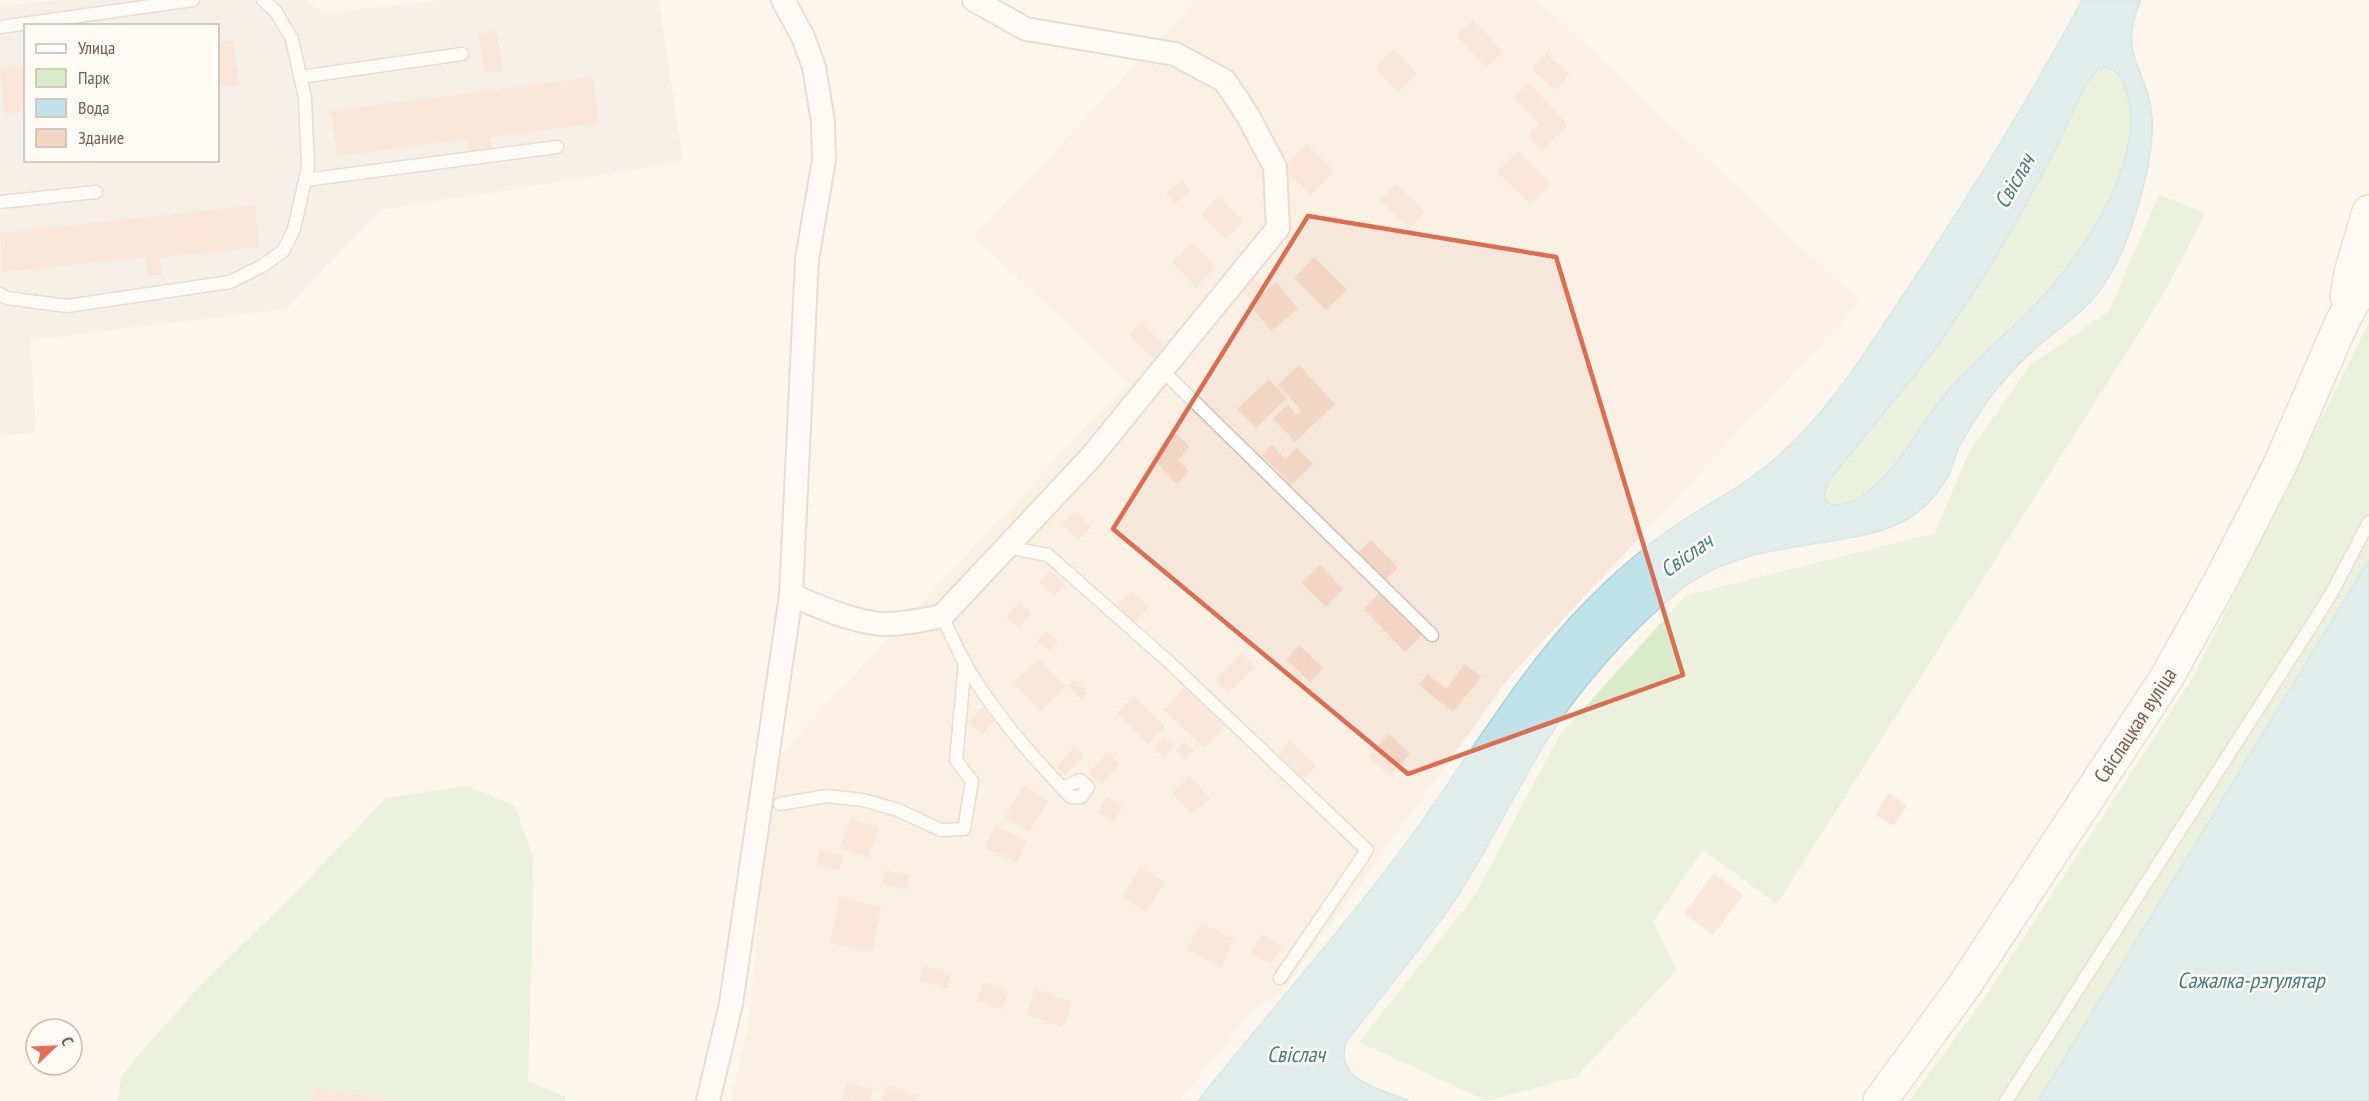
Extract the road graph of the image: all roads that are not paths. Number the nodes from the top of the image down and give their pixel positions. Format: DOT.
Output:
graph roads {
  1 [pos="193,0"];
  2 [pos="263,0"];
  3 [pos="783,0"];
  4 [pos="974,0"];
  5 [pos="0,27"];
  6 [pos="462,54"];
  7 [pos="300,77"];
  8 [pos="557,147"];
  9 [pos="305,180"];
  10 [pos="96,192"];
  11 [pos="0,202"];
  12 [pos="2369,212"];
  13 [pos="2369,273"];
  14 [pos="0,286"];
  15 [pos="3,296"];
  16 [pos="2342,322"];
  17 [pos="1162,370"];
  18 [pos="2369,522"];
  19 [pos="1007,546"];
  20 [pos="791,595"];
  21 [pos="942,616"];
  22 [pos="1432,635"];
  23 [pos="965,662"];
  24 [pos="1062,788"];
  25 [pos="780,804"];
  26 [pos="1280,978"];
  27 [pos="708,1101"];
  28 [pos="1880,1101"];
  29 [pos="2006,1101"];
  1 -- 5 [label="lane"];
  2 -- 7 [label="lane"];
  3 -- 20 [label="street"];
  4 -- 17 [label="street"];
  6 -- 7 [label="lane"];
  7 -- 9 [label="lane"];
  8 -- 9 [label="lane"];
  9 -- 15 [label="lane"];
  10 -- 11 [label="lane"];
  12 -- 16 [label="main road, Свіслацкая вуліца"];
  13 -- 16 [label="main road, Свіслацкая вуліца"];
  14 -- 15 [label="lane"];
  16 -- 28 [label="main road, Свіслацкая вуліца"];
  17 -- 19 [label="street"];
  17 -- 22 [label="lane"];
  18 -- 29 [label="lane"];
  19 -- 21 [label="street"];
  19 -- 26 [label="lane"];
  20 -- 21 [label="street"];
  20 -- 27 [label="street"];
  21 -- 23 [label="lane"];
  23 -- 24 [label="lane"];
  23 -- 25 [label="lane"];
}
